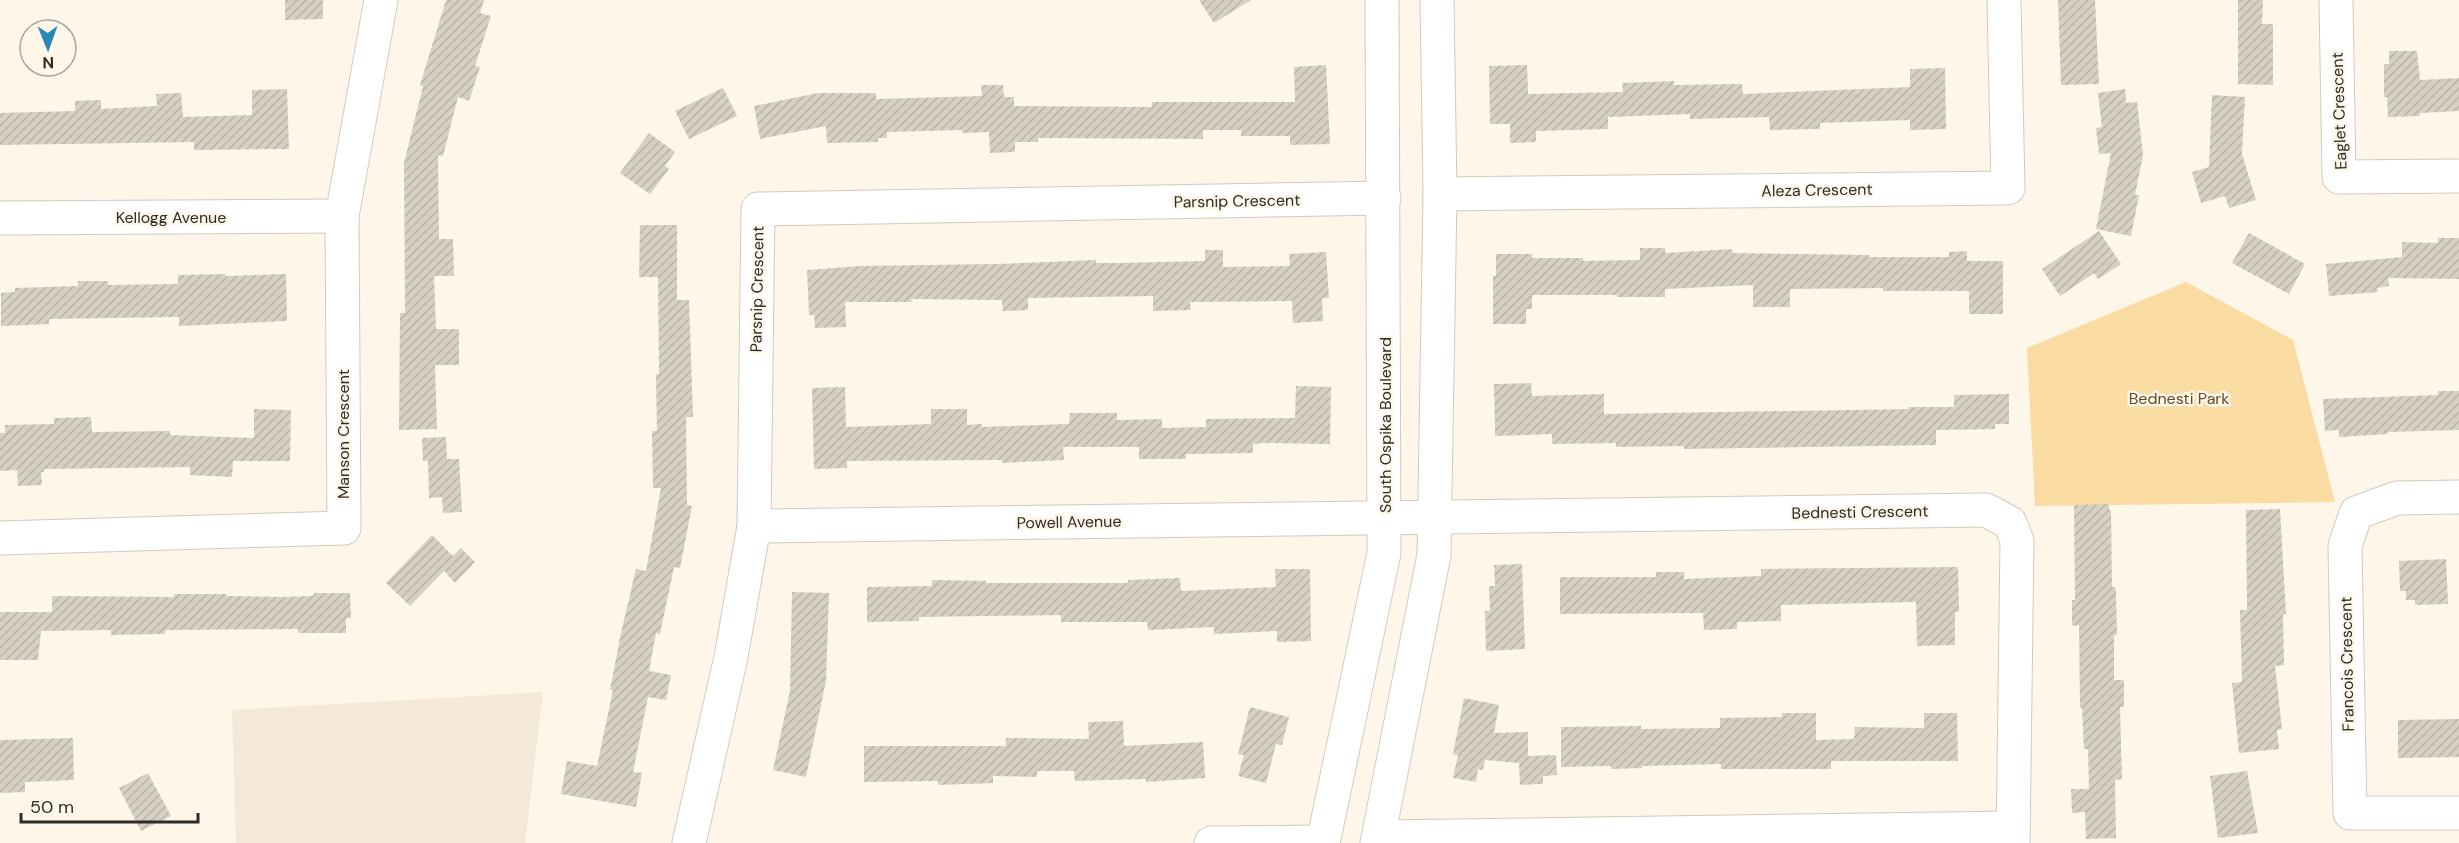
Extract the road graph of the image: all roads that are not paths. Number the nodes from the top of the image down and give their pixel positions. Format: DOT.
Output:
graph roads {
  1 [pos="381,0"];
  2 [pos="1382,0"];
  3 [pos="1437,0"];
  4 [pos="2004,0"];
  5 [pos="2336,0"];
  6 [pos="2459,176"];
  7 [pos="1440,194"];
  8 [pos="1384,198"];
  9 [pos="342,216"];
  10 [pos="0,218"];
  11 [pos="2459,497"];
  12 [pos="1385,518"];
  13 [pos="1435,518"];
  14 [pos="754,526"];
  15 [pos="0,538"];
  16 [pos="2459,813"];
  17 [pos="2013,835"];
  18 [pos="1378,840"];
  19 [pos="1323,842"];
  20 [pos="688,843"];
  21 [pos="1210,843"];
  1 -- 9 [label="street, Manson Crescent"];
  2 -- 8 [label="street, South Ospika Boulevard"];
  3 -- 7 [label="street"];
  4 -- 7 [label="street, Aleza Crescent"];
  5 -- 6 [label="street, Eaglet Crescent"];
  7 -- 13 [label="street"];
  8 -- 12 [label="street, South Ospika Boulevard"];
  8 -- 14 [label="street, Parsnip Crescent"];
  9 -- 10 [label="street, Kellogg Avenue"];
  9 -- 15 [label="street, Manson Crescent"];
  11 -- 16 [label="street, Francois Crescent"];
  12 -- 13 [label="street, Bednesti Crescent"];
  12 -- 14 [label="street, Powell Avenue"];
  12 -- 19 [label="street, South Ospika Boulevard"];
  13 -- 17 [label="street, Bednesti Crescent"];
  13 -- 18 [label="street"];
  14 -- 20 [label="street, Parsnip Crescent"];
  17 -- 18 [label="street"];
  19 -- 21 [label="street"];
}
